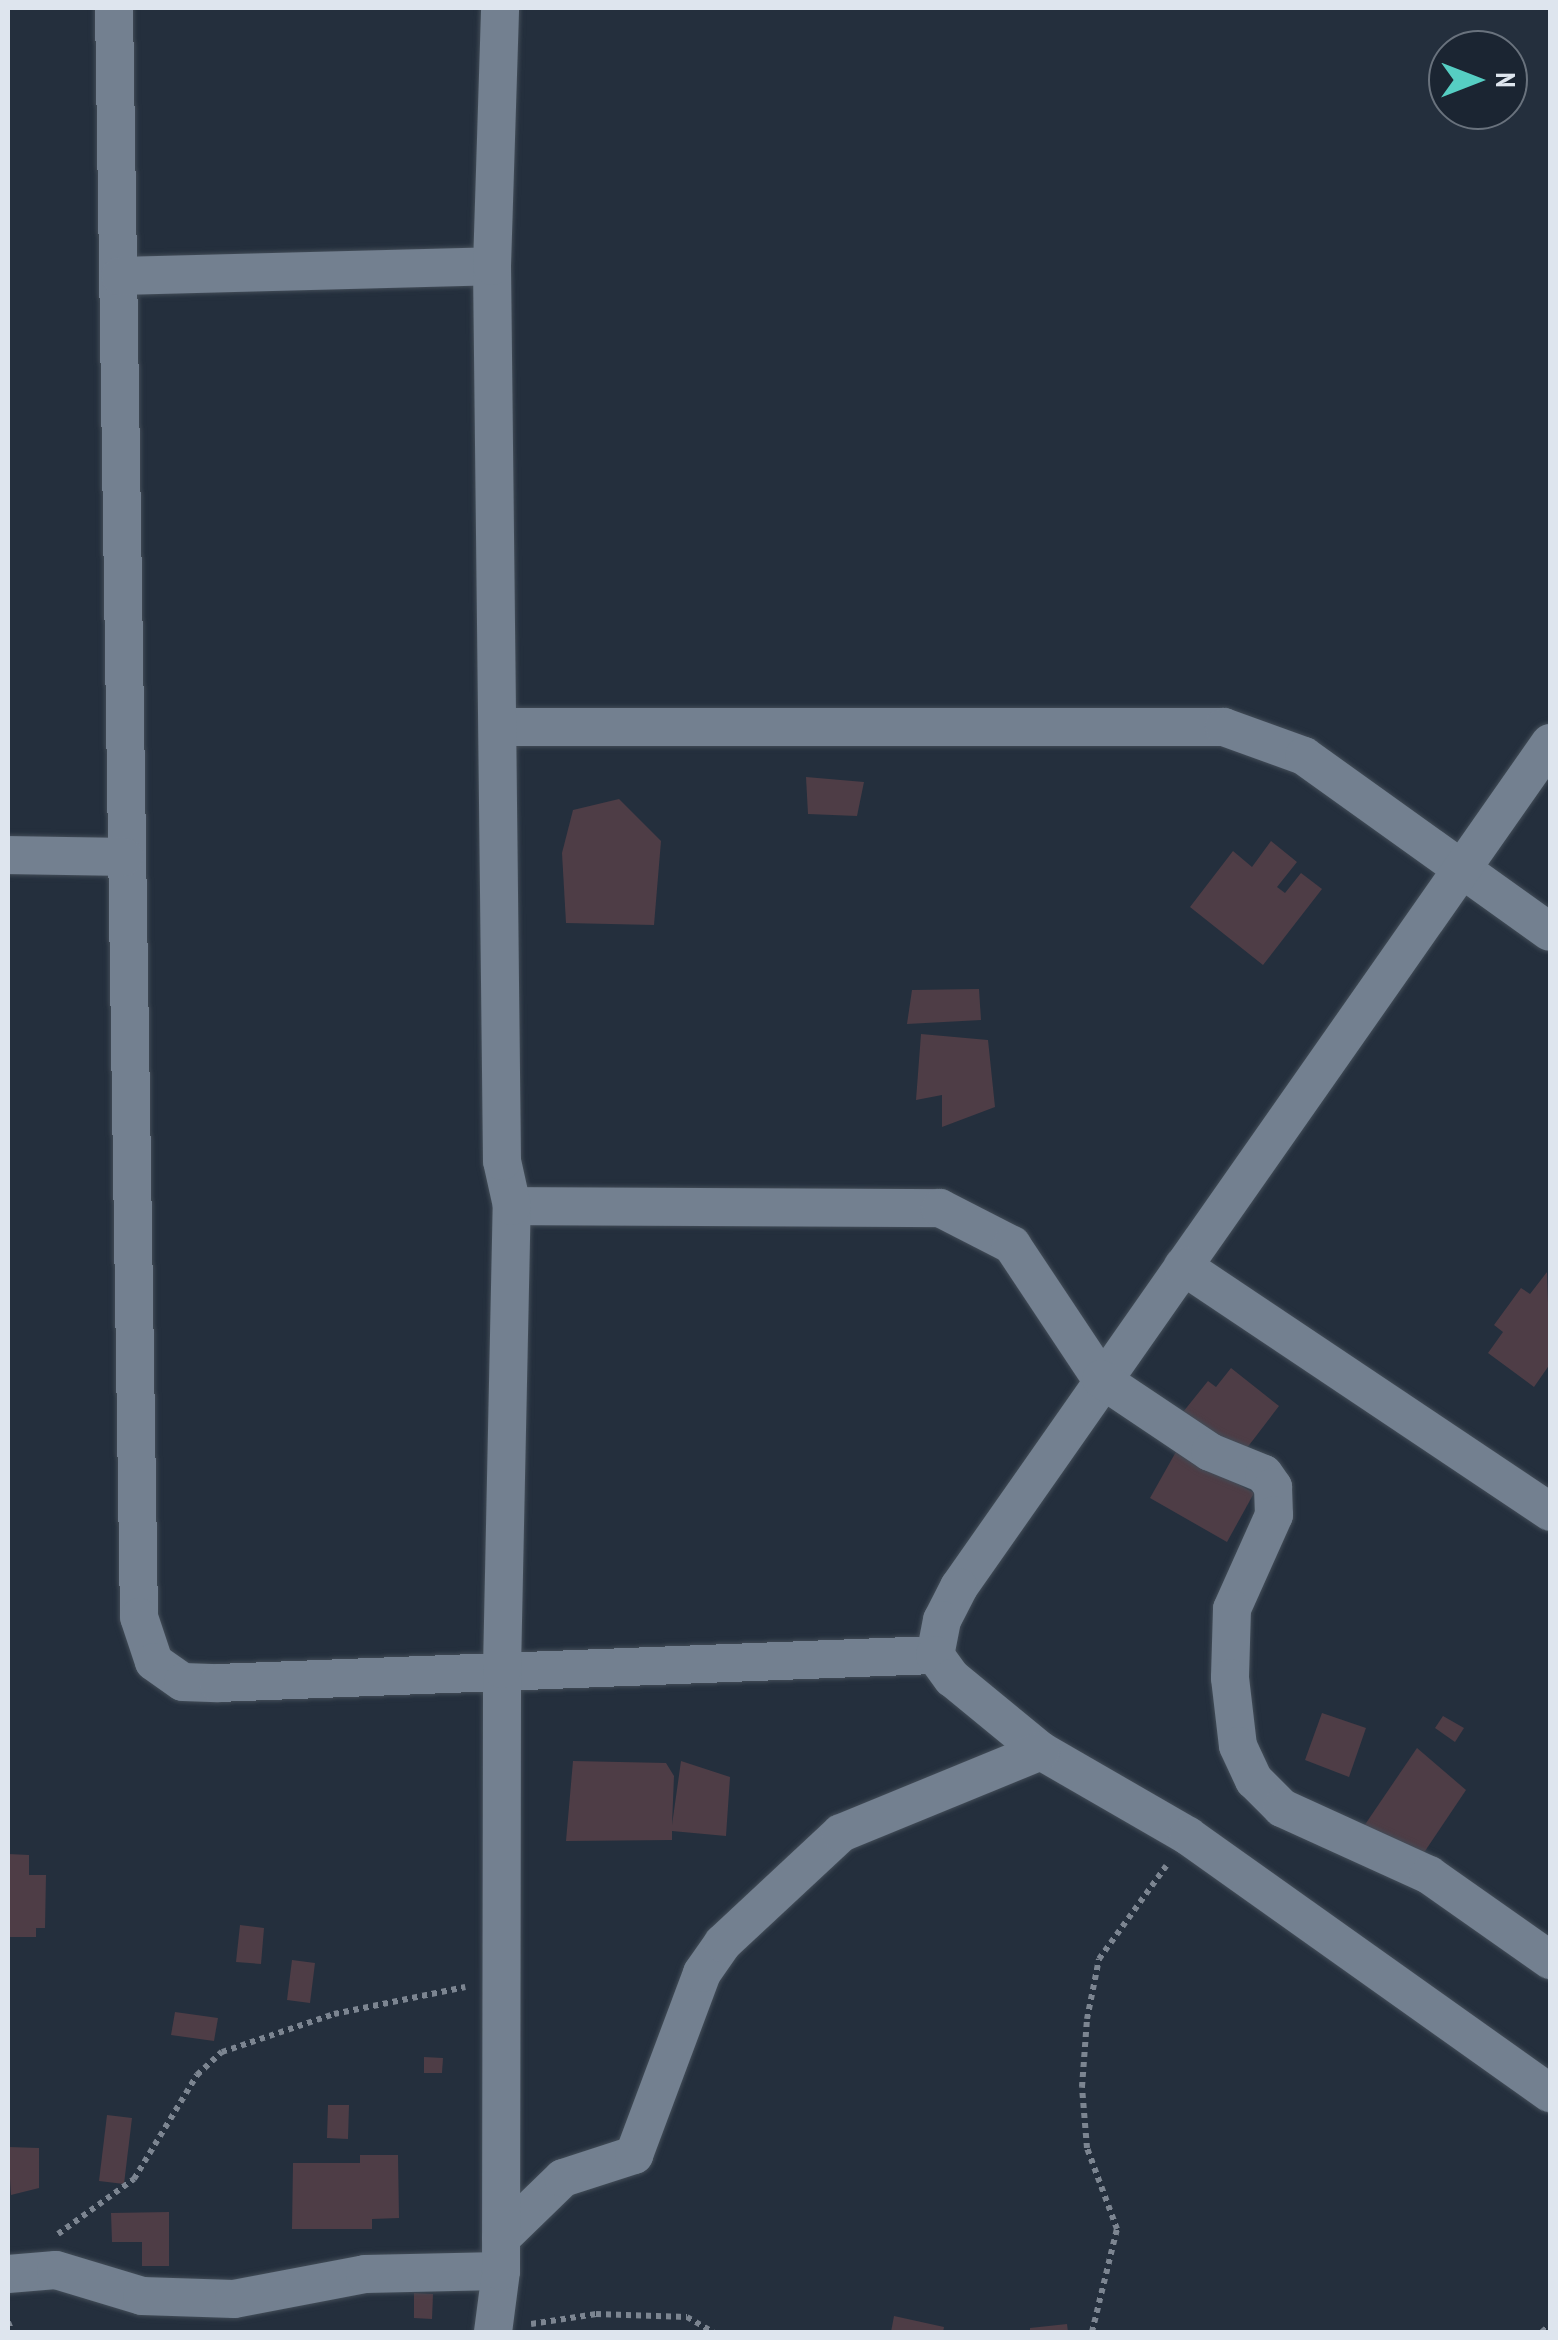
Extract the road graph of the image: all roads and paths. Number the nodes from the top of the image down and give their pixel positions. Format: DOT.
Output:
graph roads {
  1 [pos="114,8"];
  2 [pos="500,8"];
  3 [pos="492,266"];
  4 [pos="120,276"];
  5 [pos="500,727"];
  6 [pos="1550,743"];
  7 [pos="8,856"];
  8 [pos="124,856"];
  9 [pos="1462,871"];
  10 [pos="1550,932"];
  11 [pos="512,1206"];
  12 [pos="1183,1266"];
  13 [pos="1102,1378"];
  14 [pos="1550,1512"];
  15 [pos="935,1655"];
  16 [pos="502,1670"];
  17 [pos="1040,1751"];
  18 [pos="1188,1836"];
  19 [pos="1550,1960"];
  20 [pos="500,1978"];
  21 [pos="1550,2092"];
  22 [pos="500,2254"];
  23 [pos="17,2272"];
  24 [pos="8,2322"];
  25 [pos="1550,2325"];
  26 [pos="494,2329"];
  27 [pos="12,2332"];
  28 [pos="713,2332"];
  29 [pos="1092,2332"];
  30 [pos="1542,2332"];
  1 -- 4 [label="street"];
  2 -- 3 [label="street"];
  3 -- 4 [label="street"];
  3 -- 5 [label="street"];
  4 -- 8 [label="street"];
  5 -- 9 [label="street"];
  5 -- 11 [label="street"];
  6 -- 9 [label="street"];
  7 -- 8 [label="street"];
  8 -- 16 [label="street"];
  9 -- 10 [label="street"];
  9 -- 12 [label="street"];
  11 -- 13 [label="street"];
  11 -- 16 [label="street"];
  12 -- 13 [label="street"];
  12 -- 14 [label="street"];
  13 -- 15 [label="street"];
  13 -- 19 [label="street"];
  15 -- 16 [label="street"];
  15 -- 17 [label="street"];
  16 -- 20 [label="street"];
  17 -- 18 [label="street"];
  17 -- 22 [label="street"];
  18 -- 21 [label="street"];
  18 -- 29 [label="path"];
  20 -- 22 [label="street"];
  20 -- 23 [label="path"];
  22 -- 23 [label="street"];
  22 -- 26 [label="street"];
  24 -- 27 [label="path"];
  25 -- 30 [label="path"];
  26 -- 28 [label="path"];
}
